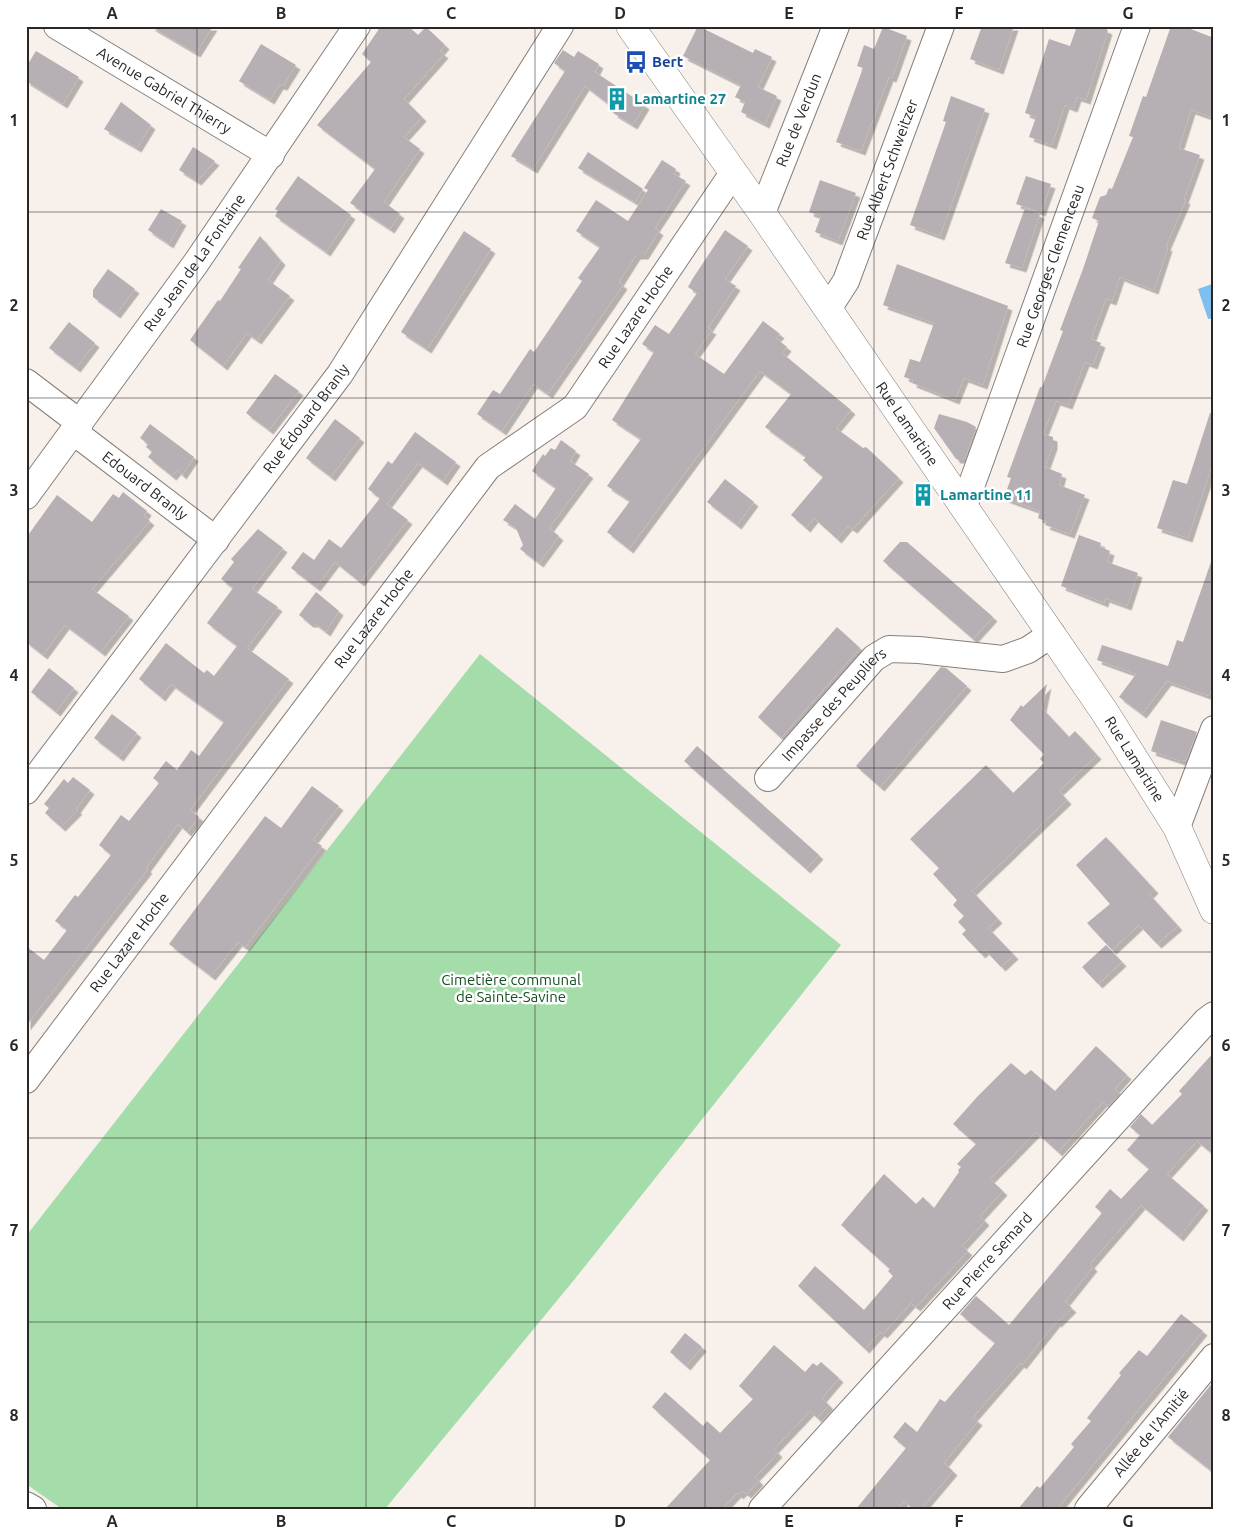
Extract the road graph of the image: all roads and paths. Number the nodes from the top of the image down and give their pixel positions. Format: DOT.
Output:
graph roads {
  1 [pos="57,26"];
  2 [pos="357,26"];
  3 [pos="560,26"];
  4 [pos="630,26"];
  5 [pos="836,26"];
  6 [pos="941,26"];
  7 [pos="1137,26"];
  8 [pos="271,155"];
  9 [pos="733,173"];
  10 [pos="762,213"];
  11 [pos="828,309"];
  12 [pos="26,382"];
  13 [pos="77,428"];
  14 [pos="26,496"];
  15 [pos="964,506"];
  16 [pos="216,540"];
  17 [pos="1052,634"];
  18 [pos="1213,731"];
  19 [pos="768,778"];
  20 [pos="26,791"];
  21 [pos="1177,827"];
  22 [pos="1214,910"];
  23 [pos="1214,1015"];
  24 [pos="26,1080"];
  25 [pos="1214,1357"];
  26 [pos="26,1504"];
  27 [pos="33,1509"];
  28 [pos="762,1509"];
  29 [pos="1088,1509"];
  1 -- 8 [label="street, Avenue Gabriel Thierry"];
  2 -- 8 [label="street, Rue Jean de La Fontaine"];
  3 -- 16 [label="street, Rue Édouard Branly"];
  4 -- 9 [label="street, Rue Lamartine"];
  5 -- 10 [label="street, Rue de Verdun"];
  6 -- 11 [label="street, Rue Albert Schweitzer"];
  7 -- 15 [label="street, Rue Georges Clemenceau"];
  8 -- 13 [label="street, Rue Jean de La Fontaine"];
  9 -- 10 [label="street, Rue Lamartine"];
  9 -- 24 [label="street, Rue Lazare Hoche"];
  10 -- 11 [label="street, Rue Lamartine"];
  11 -- 15 [label="street, Rue Lamartine"];
  12 -- 13 [label="street, Edouard Branly"];
  13 -- 14 [label="street, Rue Jean de La Fontaine"];
  13 -- 16 [label="street, Edouard Branly"];
  15 -- 17 [label="street, Rue Lamartine"];
  16 -- 20 [label="street, Rue Édouard Branly"];
  17 -- 19 [label="street, Impasse des Peupliers"];
  17 -- 21 [label="street, Rue Lamartine"];
  18 -- 21 [label="street"];
  21 -- 22 [label="street, Rue Lamartine"];
  23 -- 28 [label="street, Rue Pierre Semard"];
  25 -- 29 [label="street, Allée de l'Amitié"];
  26 -- 27 [label="street"];
}
